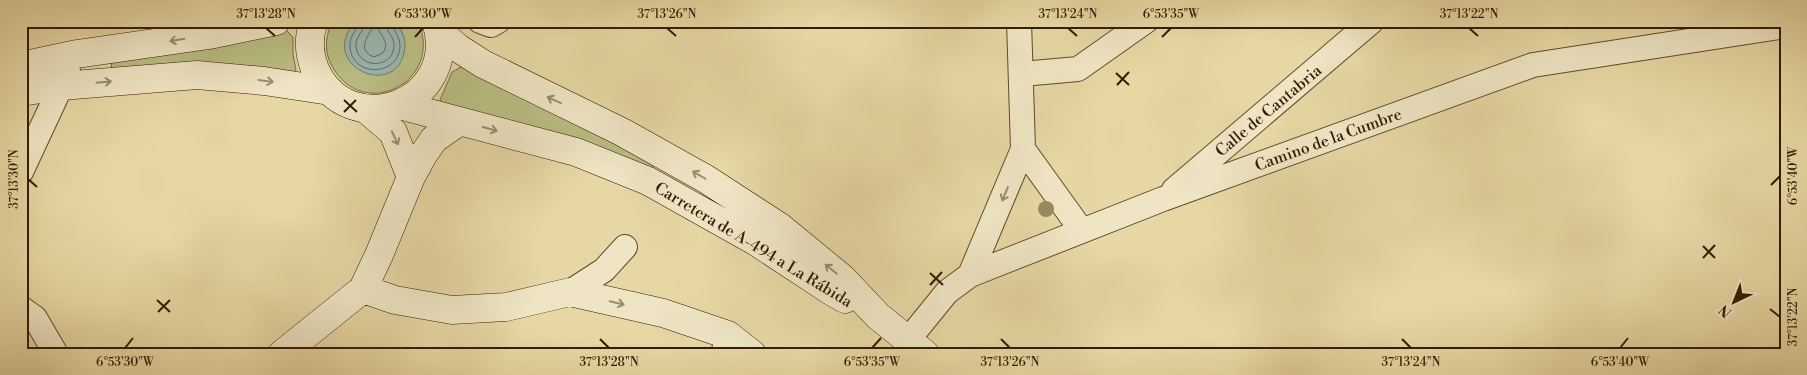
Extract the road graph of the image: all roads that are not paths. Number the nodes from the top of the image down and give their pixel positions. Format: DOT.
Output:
graph roads {
  1 [pos="276,21"];
  2 [pos="314,21"];
  3 [pos="480,21"];
  4 [pos="498,21"];
  5 [pos="1020,21"];
  6 [pos="1146,21"];
  7 [pos="1372,21"];
  8 [pos="438,26"];
  9 [pos="1786,26"];
  10 [pos="77,54"];
  11 [pos="21,66"];
  12 [pos="1022,74"];
  13 [pos="428,83"];
  14 [pos="61,86"];
  15 [pos="330,91"];
  16 [pos="21,92"];
  17 [pos="400,105"];
  18 [pos="366,108"];
  19 [pos="426,112"];
  20 [pos="460,121"];
  21 [pos="1023,149"];
  22 [pos="417,166"];
  23 [pos="21,172"];
  24 [pos="1163,199"];
  25 [pos="1082,231"];
  26 [pos="625,247"];
  27 [pos="970,275"];
  28 [pos="363,289"];
  29 [pos="570,292"];
  30 [pos="21,308"];
  31 [pos="878,316"];
  32 [pos="725,345"];
  33 [pos="916,347"];
  34 [pos="56,354"];
  35 [pos="282,354"];
  36 [pos="752,354"];
  1 -- 10 [label="main road, one-way"];
  2 -- 15 [label="main road"];
  3 -- 4 [label="street"];
  5 -- 12 [label="street"];
  6 -- 12 [label="street"];
  7 -- 24 [label="street, Calle de Cantabria"];
  8 -- 13 [label="main road"];
  31 -- 8 [label="main road, Carretera de A-494 a La Rábida, one-way"];
  9 -- 24 [label="street, Camino de la Cumbre"];
  10 -- 11 [label="main road"];
  10 -- 14 [label="street"];
  12 -- 21 [label="street"];
  13 -- 17 [label="main road"];
  13 -- 19 [label="main road"];
  14 -- 15 [label="main road, one-way"];
  14 -- 16 [label="main road"];
  14 -- 23 [label="street"];
  15 -- 18 [label="main road"];
  17 -- 18 [label="main road"];
  17 -- 19 [label="main road, Carretera de A-494 a La Rábida"];
  18 -- 22 [label="main road, one-way"];
  19 -- 20 [label="main road, Carretera de A-494 a La Rábida"];
  19 -- 22 [label="main road"];
  20 -- 22 [label="main road"];
  20 -- 31 [label="main road, Carretera de A-494 a La Rábida, one-way"];
  21 -- 25 [label="street"];
  21 -- 27 [label="street, one-way"];
  22 -- 28 [label="main road"];
  24 -- 25 [label="street, Camino de la Cumbre"];
  25 -- 27 [label="street, Camino de la Cumbre"];
  26 -- 29 [label="street"];
  27 -- 33 [label="street, Camino de la Cumbre"];
  28 -- 29 [label="main road"];
  28 -- 35 [label="main road"];
  29 -- 32 [label="main road, one-way"];
  30 -- 34 [label="street"];
  31 -- 33 [label="main road, Carretera de A-494 a La Rábida"];
  32 -- 36 [label="main road"];
}
